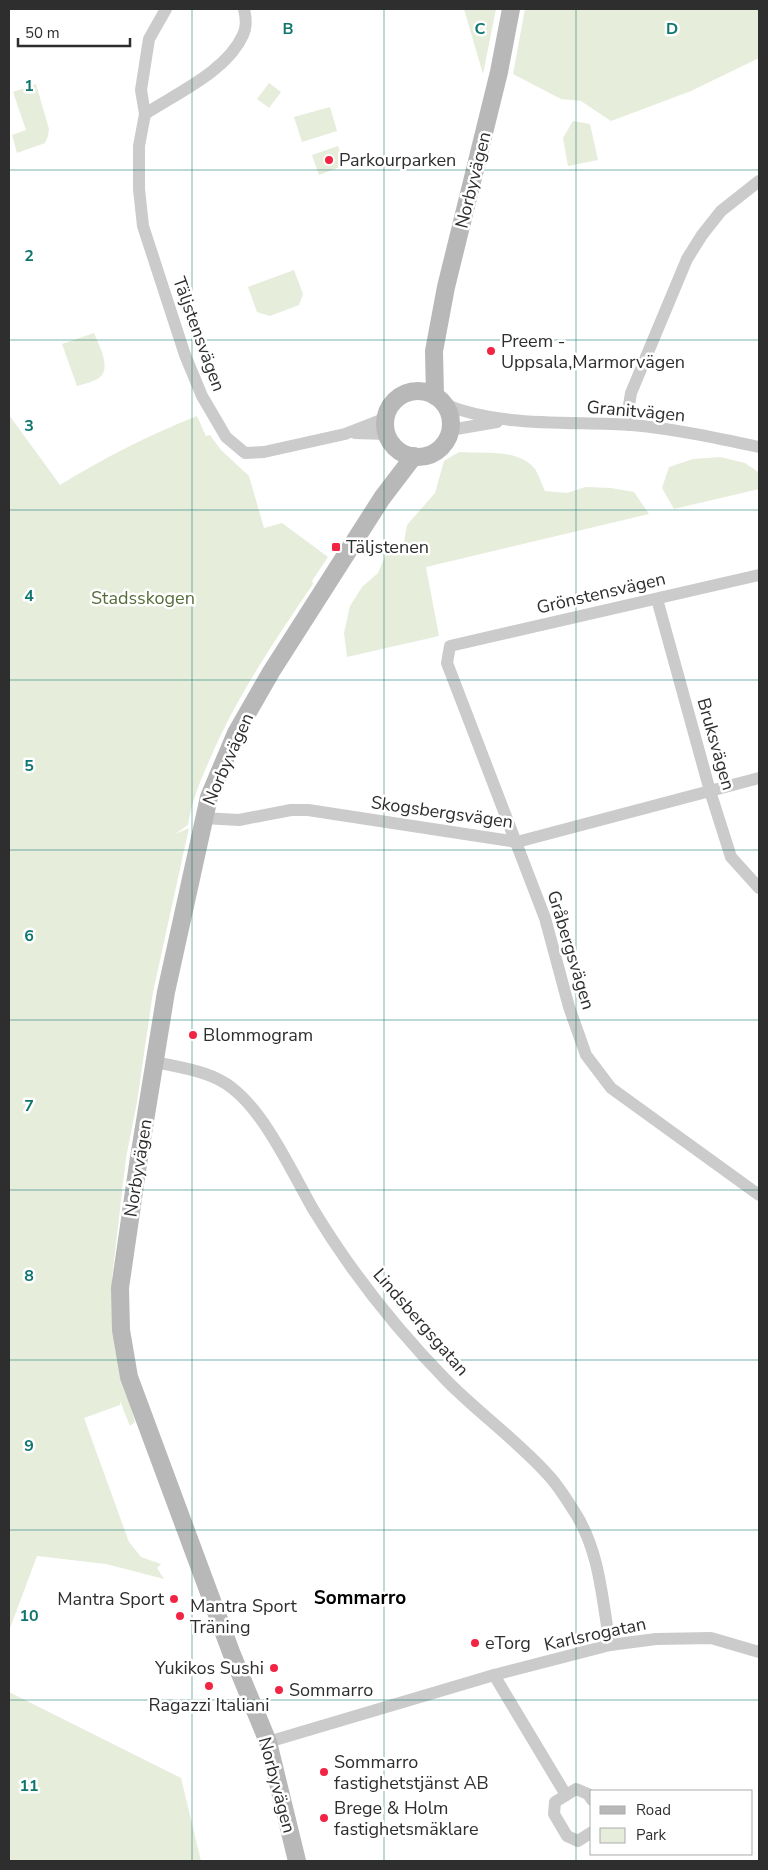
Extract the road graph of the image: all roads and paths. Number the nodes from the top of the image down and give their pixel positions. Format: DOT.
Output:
graph roads {
  1 [pos="166,9"];
  2 [pos="244,9"];
  3 [pos="511,9"];
  4 [pos="145,114"];
  5 [pos="759,181"];
  6 [pos="434,351"];
  7 [pos="414,391"];
  8 [pos="440,400"];
  9 [pos="509,420"];
  10 [pos="629,425"];
  11 [pos="450,430"];
  12 [pos="389,433"];
  13 [pos="759,447"];
  14 [pos="414,456"];
  15 [pos="382,498"];
  16 [pos="759,575"];
  17 [pos="657,599"];
  18 [pos="450,646"];
  19 [pos="759,778"];
  20 [pos="710,791"];
  21 [pos="203,818"];
  22 [pos="517,842"];
  23 [pos="759,888"];
  24 [pos="156,1062"];
  25 [pos="759,1194"];
  26 [pos="610,1644"];
  27 [pos="759,1652"];
  28 [pos="494,1674"];
  29 [pos="268,1742"];
  30 [pos="566,1795"];
  31 [pos="590,1797"];
  32 [pos="590,1833"];
  33 [pos="297,1861"];
  1 -- 4 [label="street, Täljstensvägen"];
  2 -- 4 [label="street"];
  3 -- 6 [label="street, Norbyvägen"];
  4 -- 12 [label="street, Täljstensvägen"];
  5 -- 10 [label="street"];
  6 -- 7 [label="street, Norbyvägen"];
  6 -- 8 [label="street, Norbyvägen"];
  7 -- 8 [label="street"];
  7 -- 12 [label="street"];
  8 -- 9 [label="street, Granitvägen"];
  8 -- 11 [label="street"];
  9 -- 10 [label="street, Granitvägen"];
  9 -- 11 [label="street, Granitvägen"];
  10 -- 13 [label="street, Granitvägen"];
  11 -- 14 [label="street"];
  12 -- 14 [label="street"];
  12 -- 15 [label="street, Norbyvägen"];
  14 -- 15 [label="street, Norbyvägen"];
  15 -- 21 [label="street, Norbyvägen"];
  16 -- 17 [label="street, Grönstensvägen"];
  17 -- 18 [label="street, Grönstensvägen"];
  17 -- 20 [label="street, Bruksvägen"];
  18 -- 22 [label="street, Gråbergsvägen"];
  19 -- 20 [label="street, Skogsbergsvägen"];
  20 -- 22 [label="street, Skogsbergsvägen"];
  20 -- 23 [label="street, Bruksvägen"];
  21 -- 22 [label="street, Skogsbergsvägen"];
  21 -- 24 [label="street, Norbyvägen"];
  22 -- 25 [label="street, Gråbergsvägen"];
  24 -- 26 [label="street, Lindsbergsgatan"];
  24 -- 29 [label="street, Norbyvägen"];
  26 -- 27 [label="street, Karlsrogatan"];
  26 -- 28 [label="street, Karlsrogatan"];
  28 -- 29 [label="street, Karlsrogatan"];
  28 -- 30 [label="street"];
  29 -- 33 [label="street, Norbyvägen"];
  30 -- 31 [label="street"];
  30 -- 32 [label="street"];
}
